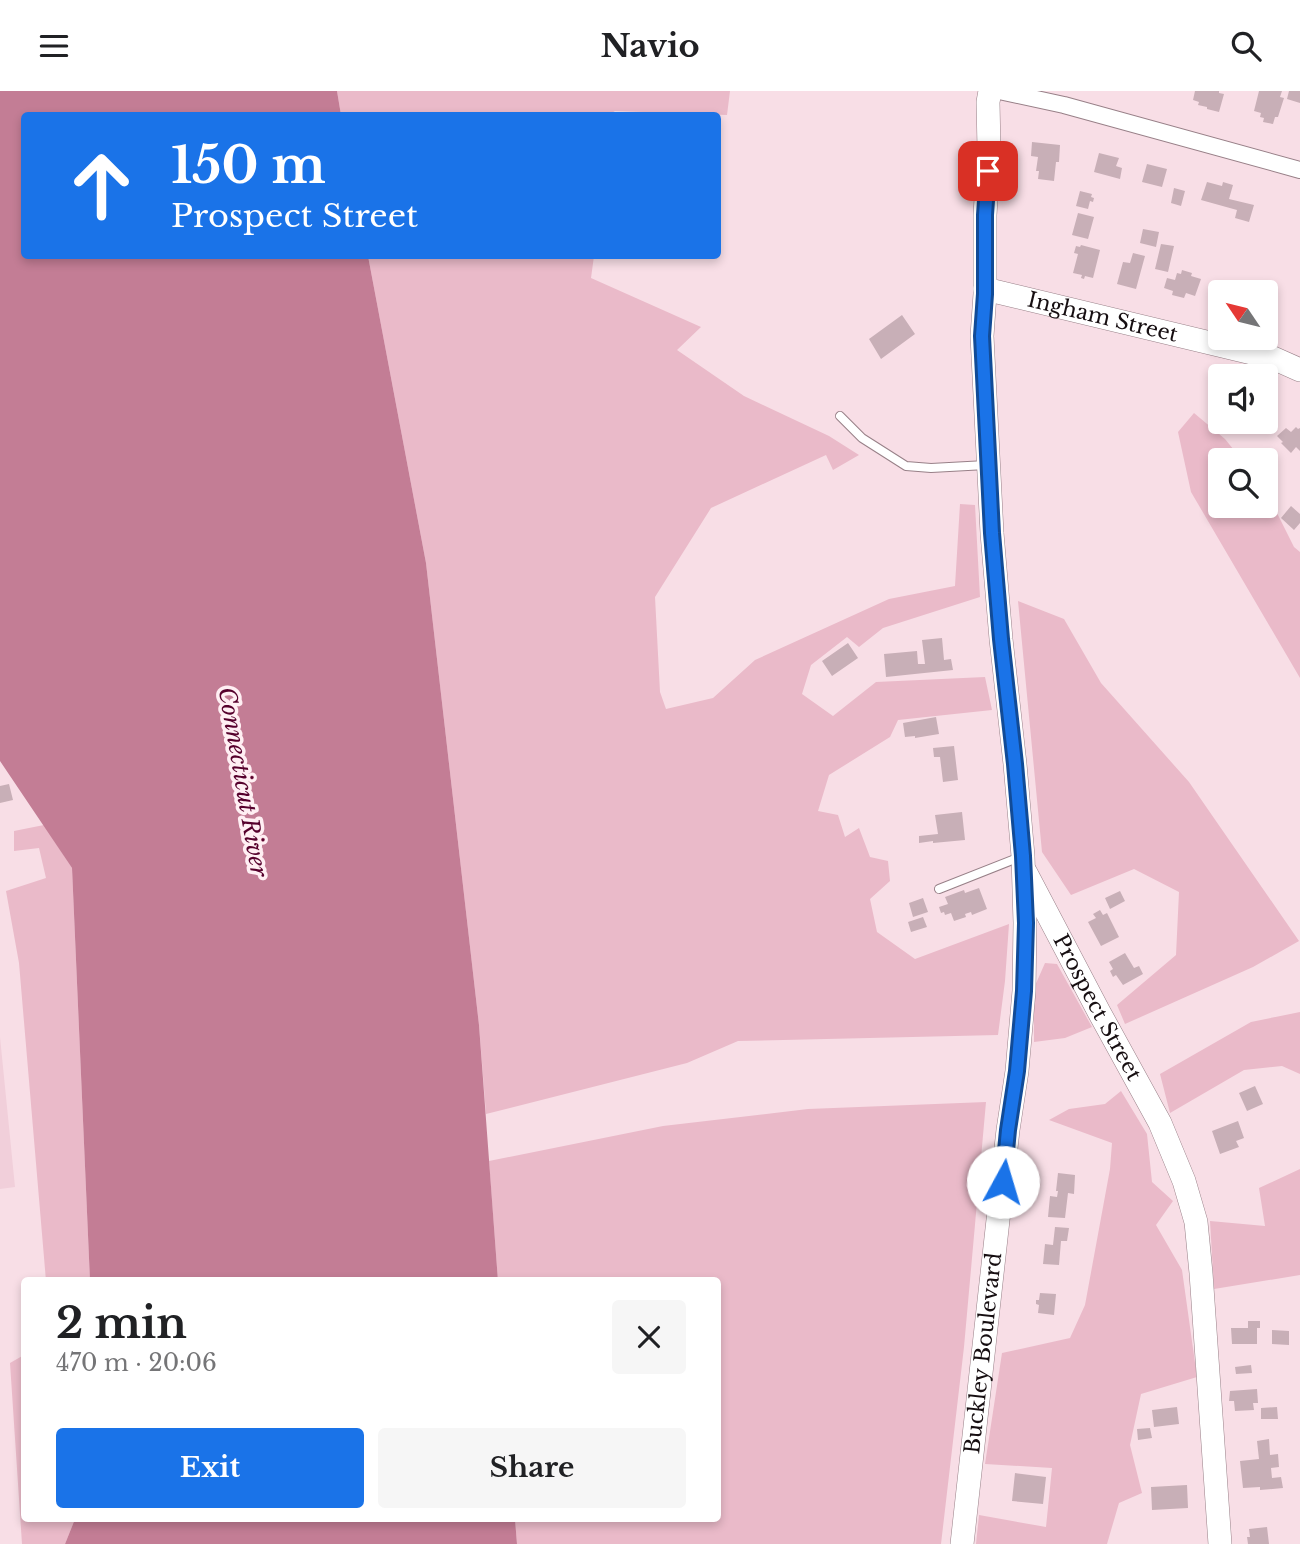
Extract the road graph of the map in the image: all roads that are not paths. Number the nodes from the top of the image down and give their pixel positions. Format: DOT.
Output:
graph roads {
  1 [pos="990,91"];
  2 [pos="999,91"];
  3 [pos="1300,170"];
  4 [pos="985,289"];
  5 [pos="1300,370"];
  6 [pos="840,415"];
  7 [pos="989,465"];
  8 [pos="1023,862"];
  9 [pos="939,888"];
  10 [pos="962,1544"];
  11 [pos="1220,1544"];
  1 -- 4 [label="main road, Prospect Street"];
  2 -- 3 [label="street"];
  4 -- 5 [label="main road, Ingham Street"];
  4 -- 7 [label="main road, Prospect Street"];
  6 -- 7 [label="lane"];
  7 -- 8 [label="main road, Prospect Street"];
  8 -- 9 [label="lane"];
  8 -- 10 [label="main road, Buckley Boulevard"];
  8 -- 11 [label="main road, Prospect Street"];
}
